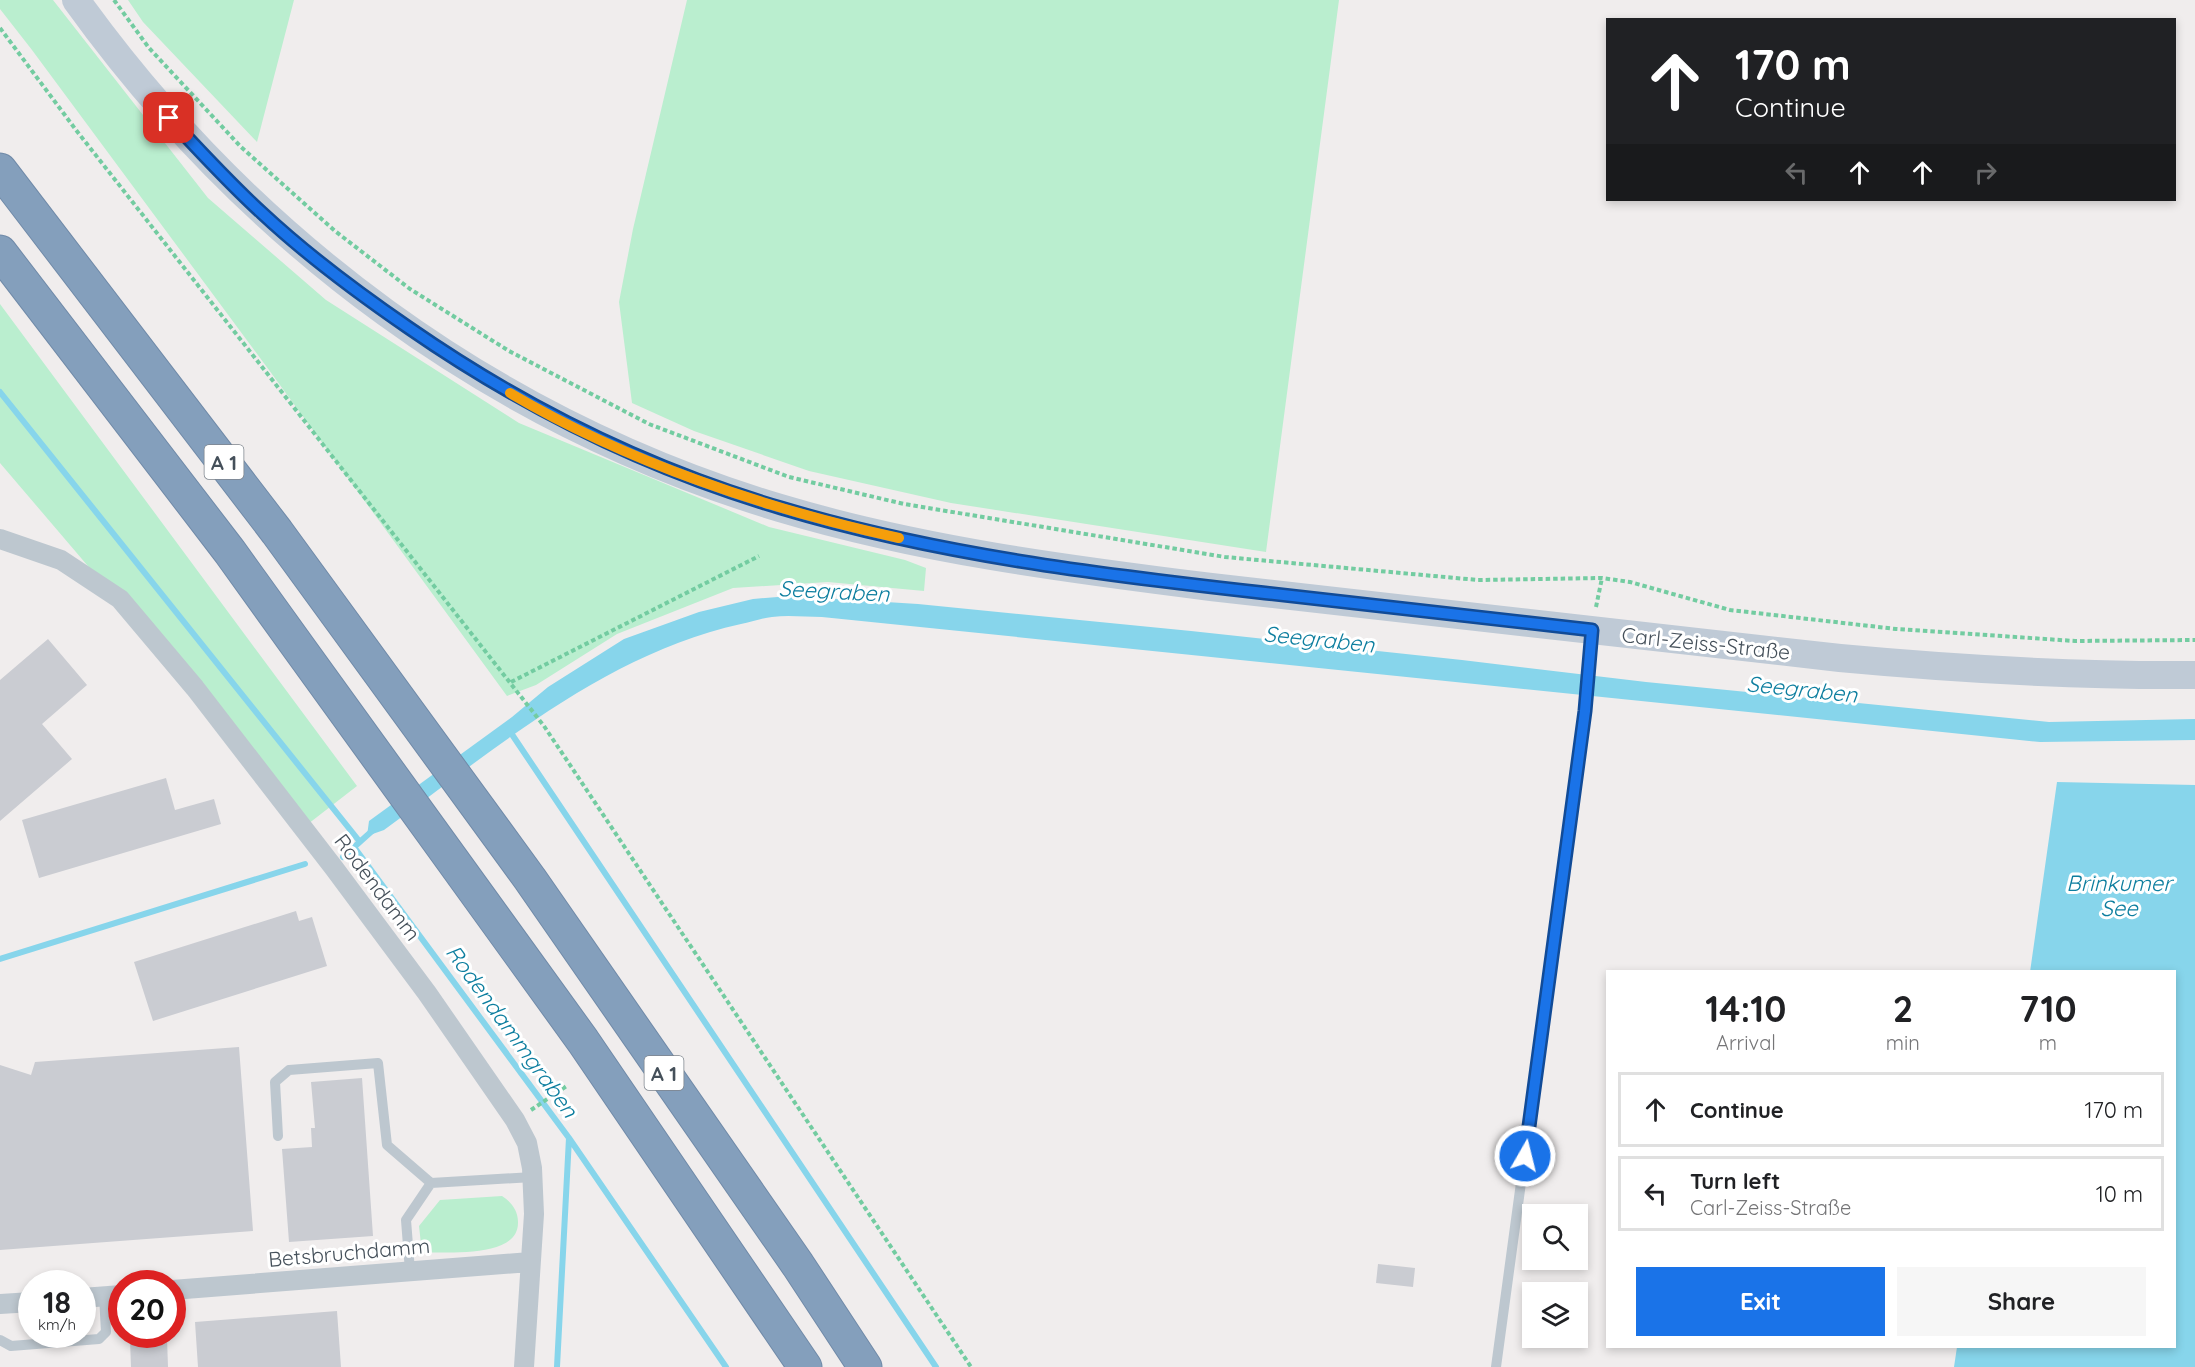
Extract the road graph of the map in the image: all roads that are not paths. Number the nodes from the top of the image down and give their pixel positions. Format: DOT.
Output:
graph roads {
  1 [pos="76,0"];
  2 [pos="0,170"];
  3 [pos="0,252"];
  4 [pos="0,539"];
  5 [pos="1592,630"];
  6 [pos="2195,675"];
  7 [pos="278,1136"];
  8 [pos="533,1178"];
  9 [pos="431,1183"];
  10 [pos="530,1262"];
  11 [pos="410,1271"];
  12 [pos="186,1289"];
  13 [pos="18,1303"];
  14 [pos="0,1304"];
  15 [pos="108,1321"];
  16 [pos="0,1340"];
  17 [pos="525,1367"];
  18 [pos="805,1367"];
  19 [pos="865,1367"];
  20 [pos="1496,1367"];
  1 -- 5 [label="main road, Carl-Zeiss-Straße"];
  2 -- 19 [label="highway, A 1"];
  3 -- 18 [label="highway, A 1"];
  4 -- 8 [label="street, Rodendamm"];
  5 -- 6 [label="main road, Carl-Zeiss-Straße"];
  5 -- 20 [label="lane"];
  7 -- 9 [label="lane"];
  8 -- 9 [label="lane"];
  8 -- 10 [label="street, Rodendamm"];
  9 -- 11 [label="lane"];
  10 -- 11 [label="street, Betsbruchdamm"];
  10 -- 17 [label="street, Rodendamm"];
  11 -- 12 [label="street, Betsbruchdamm"];
  13 -- 14 [label="street"];
  15 -- 16 [label="lane"];
}
